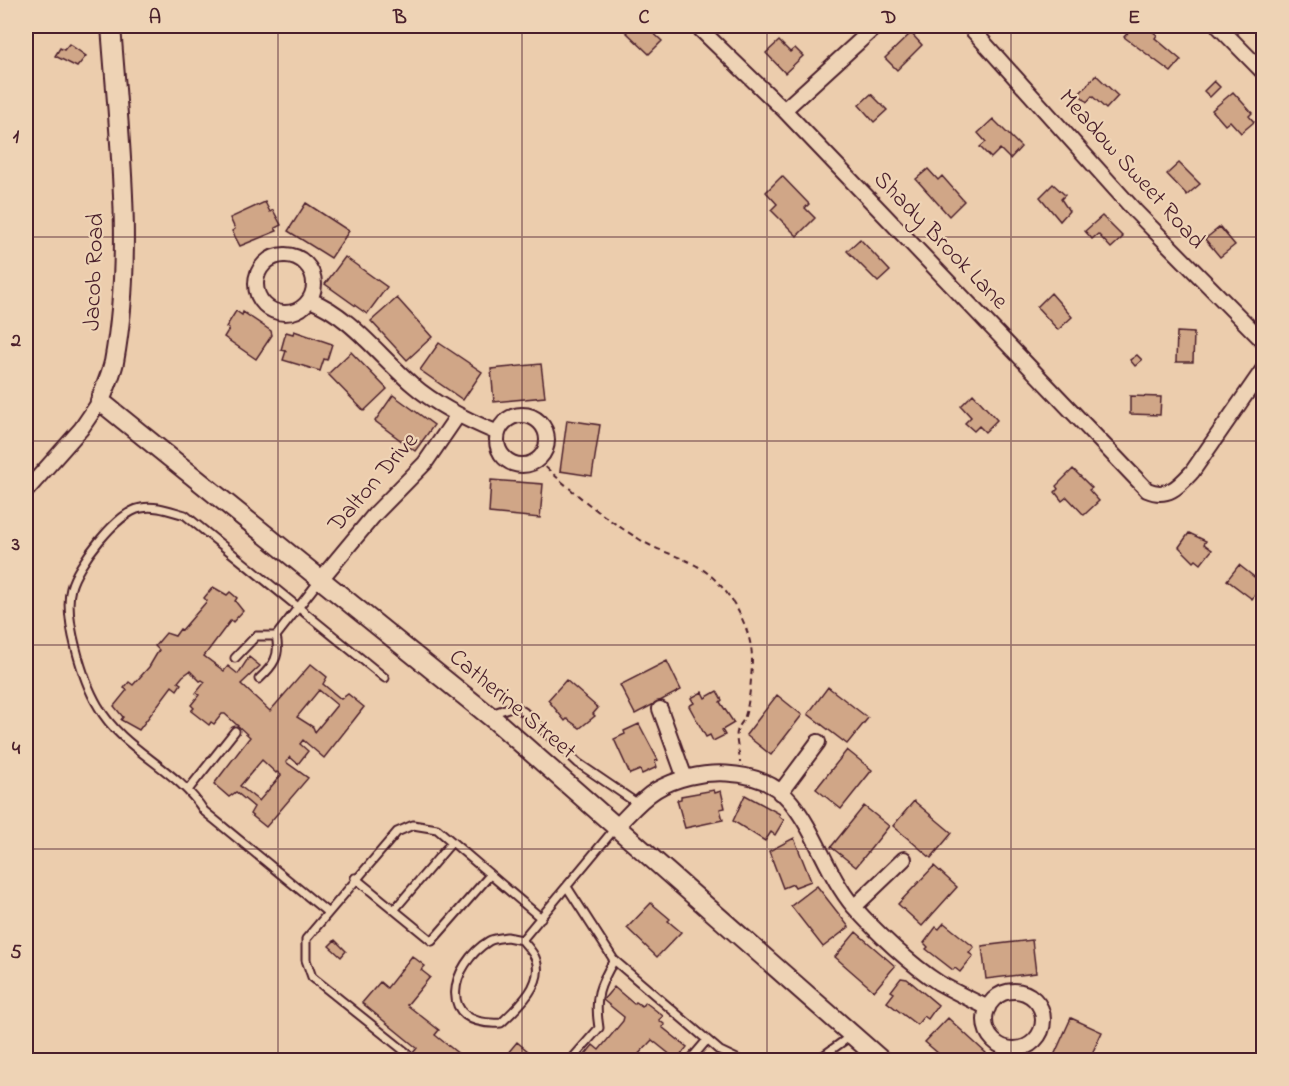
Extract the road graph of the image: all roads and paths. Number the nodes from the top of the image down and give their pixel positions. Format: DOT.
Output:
graph roads {
  1 [pos="111,26"];
  2 [pos="697,26"];
  3 [pos="876,26"];
  4 [pos="969,26"];
  5 [pos="1218,26"];
  6 [pos="1263,73"];
  7 [pos="784,110"];
  8 [pos="310,300"];
  9 [pos="1263,342"];
  10 [pos="1263,368"];
  11 [pos="100,401"];
  12 [pos="458,415"];
  13 [pos="498,433"];
  14 [pos="538,460"];
  15 [pos="26,491"];
  16 [pos="321,579"];
  17 [pos="299,609"];
  18 [pos="276,636"];
  19 [pos="235,658"];
  20 [pos="385,678"];
  21 [pos="259,679"];
  22 [pos="660,709"];
  23 [pos="489,715"];
  24 [pos="235,731"];
  25 [pos="818,742"];
  26 [pos="739,775"];
  27 [pos="685,778"];
  28 [pos="188,790"];
  29 [pos="780,793"];
  30 [pos="638,804"];
  31 [pos="616,827"];
  32 [pos="452,842"];
  33 [pos="904,859"];
  34 [pos="490,875"];
  35 [pos="355,878"];
  36 [pos="567,887"];
  37 [pos="854,907"];
  38 [pos="394,910"];
  39 [pos="327,912"];
  40 [pos="541,918"];
  41 [pos="522,940"];
  42 [pos="614,960"];
  43 [pos="988,1008"];
  44 [pos="852,1035"];
  45 [pos="707,1040"];
  46 [pos="407,1053"];
  47 [pos="572,1060"];
  48 [pos="690,1060"];
  49 [pos="739,1060"];
  50 [pos="810,1060"];
  51 [pos="881,1060"];
  1 -- 11 [label="street, Jacob Road"];
  2 -- 7 [label="street, Shady Brook Lane"];
  3 -- 7 [label="street"];
  4 -- 9 [label="street, Meadow Sweet Road"];
  5 -- 6 [label="street"];
  7 -- 10 [label="street, Shady Brook Lane"];
  8 -- 8 [label="street"];
  8 -- 12 [label="street"];
  11 -- 15 [label="street, Jacob Road"];
  11 -- 16 [label="street, Catherine Street"];
  12 -- 13 [label="street"];
  12 -- 16 [label="street, Dalton Drive"];
  13 -- 14 [label="street"];
  13 -- 14 [label="street"];
  14 -- 26 [label="path"];
  16 -- 17 [label="lane"];
  16 -- 23 [label="street, Catherine Street"];
  17 -- 18 [label="lane"];
  17 -- 20 [label="lane"];
  17 -- 28 [label="lane"];
  18 -- 19 [label="lane"];
  18 -- 21 [label="lane"];
  22 -- 27 [label="street"];
  23 -- 30 [label="lane"];
  23 -- 31 [label="street, Catherine Street"];
  24 -- 28 [label="lane"];
  25 -- 29 [label="street"];
  26 -- 27 [label="street"];
  26 -- 29 [label="street"];
  27 -- 30 [label="street"];
  28 -- 39 [label="lane"];
  29 -- 37 [label="street"];
  30 -- 31 [label="street"];
  31 -- 36 [label="lane"];
  31 -- 44 [label="street, Catherine Street"];
  32 -- 34 [label="lane"];
  32 -- 35 [label="lane"];
  32 -- 38 [label="lane"];
  33 -- 37 [label="street"];
  34 -- 38 [label="lane"];
  34 -- 40 [label="lane"];
  35 -- 38 [label="lane"];
  35 -- 39 [label="lane"];
  36 -- 40 [label="lane"];
  36 -- 42 [label="lane"];
  37 -- 43 [label="street"];
  39 -- 46 [label="lane"];
  40 -- 41 [label="lane"];
  41 -- 41 [label="lane"];
  42 -- 45 [label="lane"];
  42 -- 47 [label="lane"];
  43 -- 43 [label="street"];
  44 -- 50 [label="lane"];
  44 -- 51 [label="street, Catherine Street"];
  45 -- 48 [label="lane"];
  45 -- 49 [label="lane"];
}
